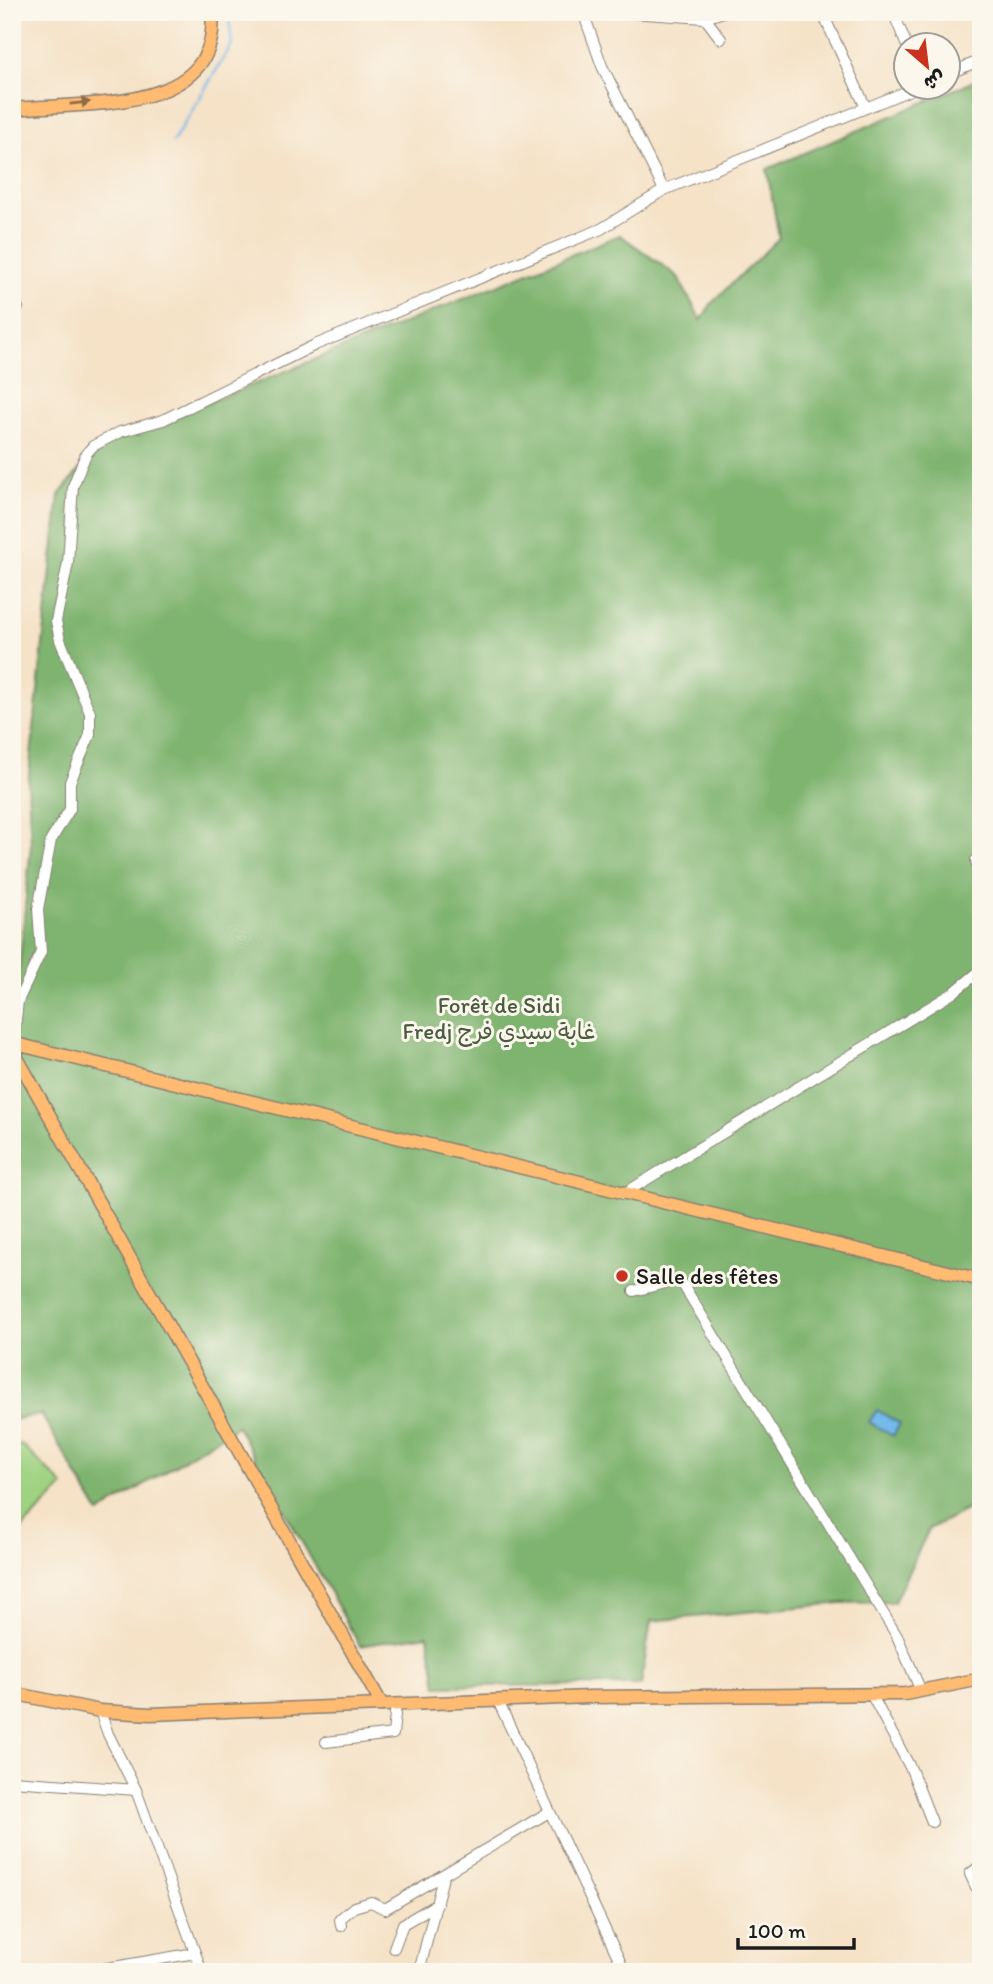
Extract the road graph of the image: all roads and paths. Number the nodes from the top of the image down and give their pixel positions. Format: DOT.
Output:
graph roads {
  1 [pos="212,12"];
  2 [pos="583,12"];
  3 [pos="616,12"];
  4 [pos="723,12"];
  5 [pos="822,12"];
  6 [pos="893,12"];
  7 [pos="648,14"];
  8 [pos="705,18"];
  9 [pos="902,32"];
  10 [pos="721,39"];
  11 [pos="981,60"];
  12 [pos="962,68"];
  13 [pos="892,97"];
  14 [pos="16,107"];
  15 [pos="866,108"];
  16 [pos="664,190"];
  17 [pos="976,860"];
  18 [pos="981,881"];
  19 [pos="981,970"];
  20 [pos="13,1043"];
  21 [pos="622,1195"];
  22 [pos="981,1280"];
  23 [pos="634,1291"];
  24 [pos="981,1679"];
  25 [pos="921,1691"];
  26 [pos="12,1693"];
  27 [pos="871,1694"];
  28 [pos="498,1701"];
  29 [pos="396,1704"];
  30 [pos="382,1705"];
  31 [pos="100,1711"];
  32 [pos="327,1742"];
  33 [pos="12,1781"];
  34 [pos="136,1790"];
  35 [pos="549,1812"];
  36 [pos="932,1822"];
  37 [pos="981,1865"];
  38 [pos="443,1877"];
  39 [pos="981,1898"];
  40 [pos="437,1904"];
  41 [pos="341,1926"];
  42 [pos="394,1948"];
  43 [pos="195,1953"];
  44 [pos="85,1972"];
  45 [pos="202,1972"];
  46 [pos="419,1972"];
  47 [pos="625,1972"];
  14 -- 1 [label="main road, one-way"];
  2 -- 16 [label="street"];
  3 -- 7 [label="street"];
  4 -- 8 [label="street"];
  5 -- 15 [label="street"];
  6 -- 9 [label="street"];
  7 -- 8 [label="street"];
  8 -- 10 [label="street"];
  11 -- 12 [label="street"];
  13 -- 15 [label="street"];
  15 -- 16 [label="street"];
  16 -- 20 [label="street"];
  17 -- 18 [label="street"];
  19 -- 21 [label="street"];
  20 -- 21 [label="main road"];
  20 -- 30 [label="main road"];
  21 -- 22 [label="main road"];
  23 -- 25 [label="street"];
  24 -- 25 [label="main road"];
  25 -- 27 [label="main road"];
  26 -- 31 [label="main road"];
  27 -- 28 [label="main road"];
  27 -- 36 [label="street"];
  28 -- 29 [label="main road"];
  28 -- 35 [label="street"];
  29 -- 30 [label="main road"];
  29 -- 32 [label="street"];
  30 -- 31 [label="main road"];
  31 -- 34 [label="street"];
  33 -- 34 [label="street"];
  34 -- 43 [label="street"];
  35 -- 38 [label="street"];
  35 -- 47 [label="street"];
  37 -- 39 [label="street"];
  38 -- 40 [label="street"];
  38 -- 41 [label="street"];
  40 -- 42 [label="street"];
  40 -- 46 [label="street"];
  43 -- 44 [label="street"];
  43 -- 45 [label="street"];
}
